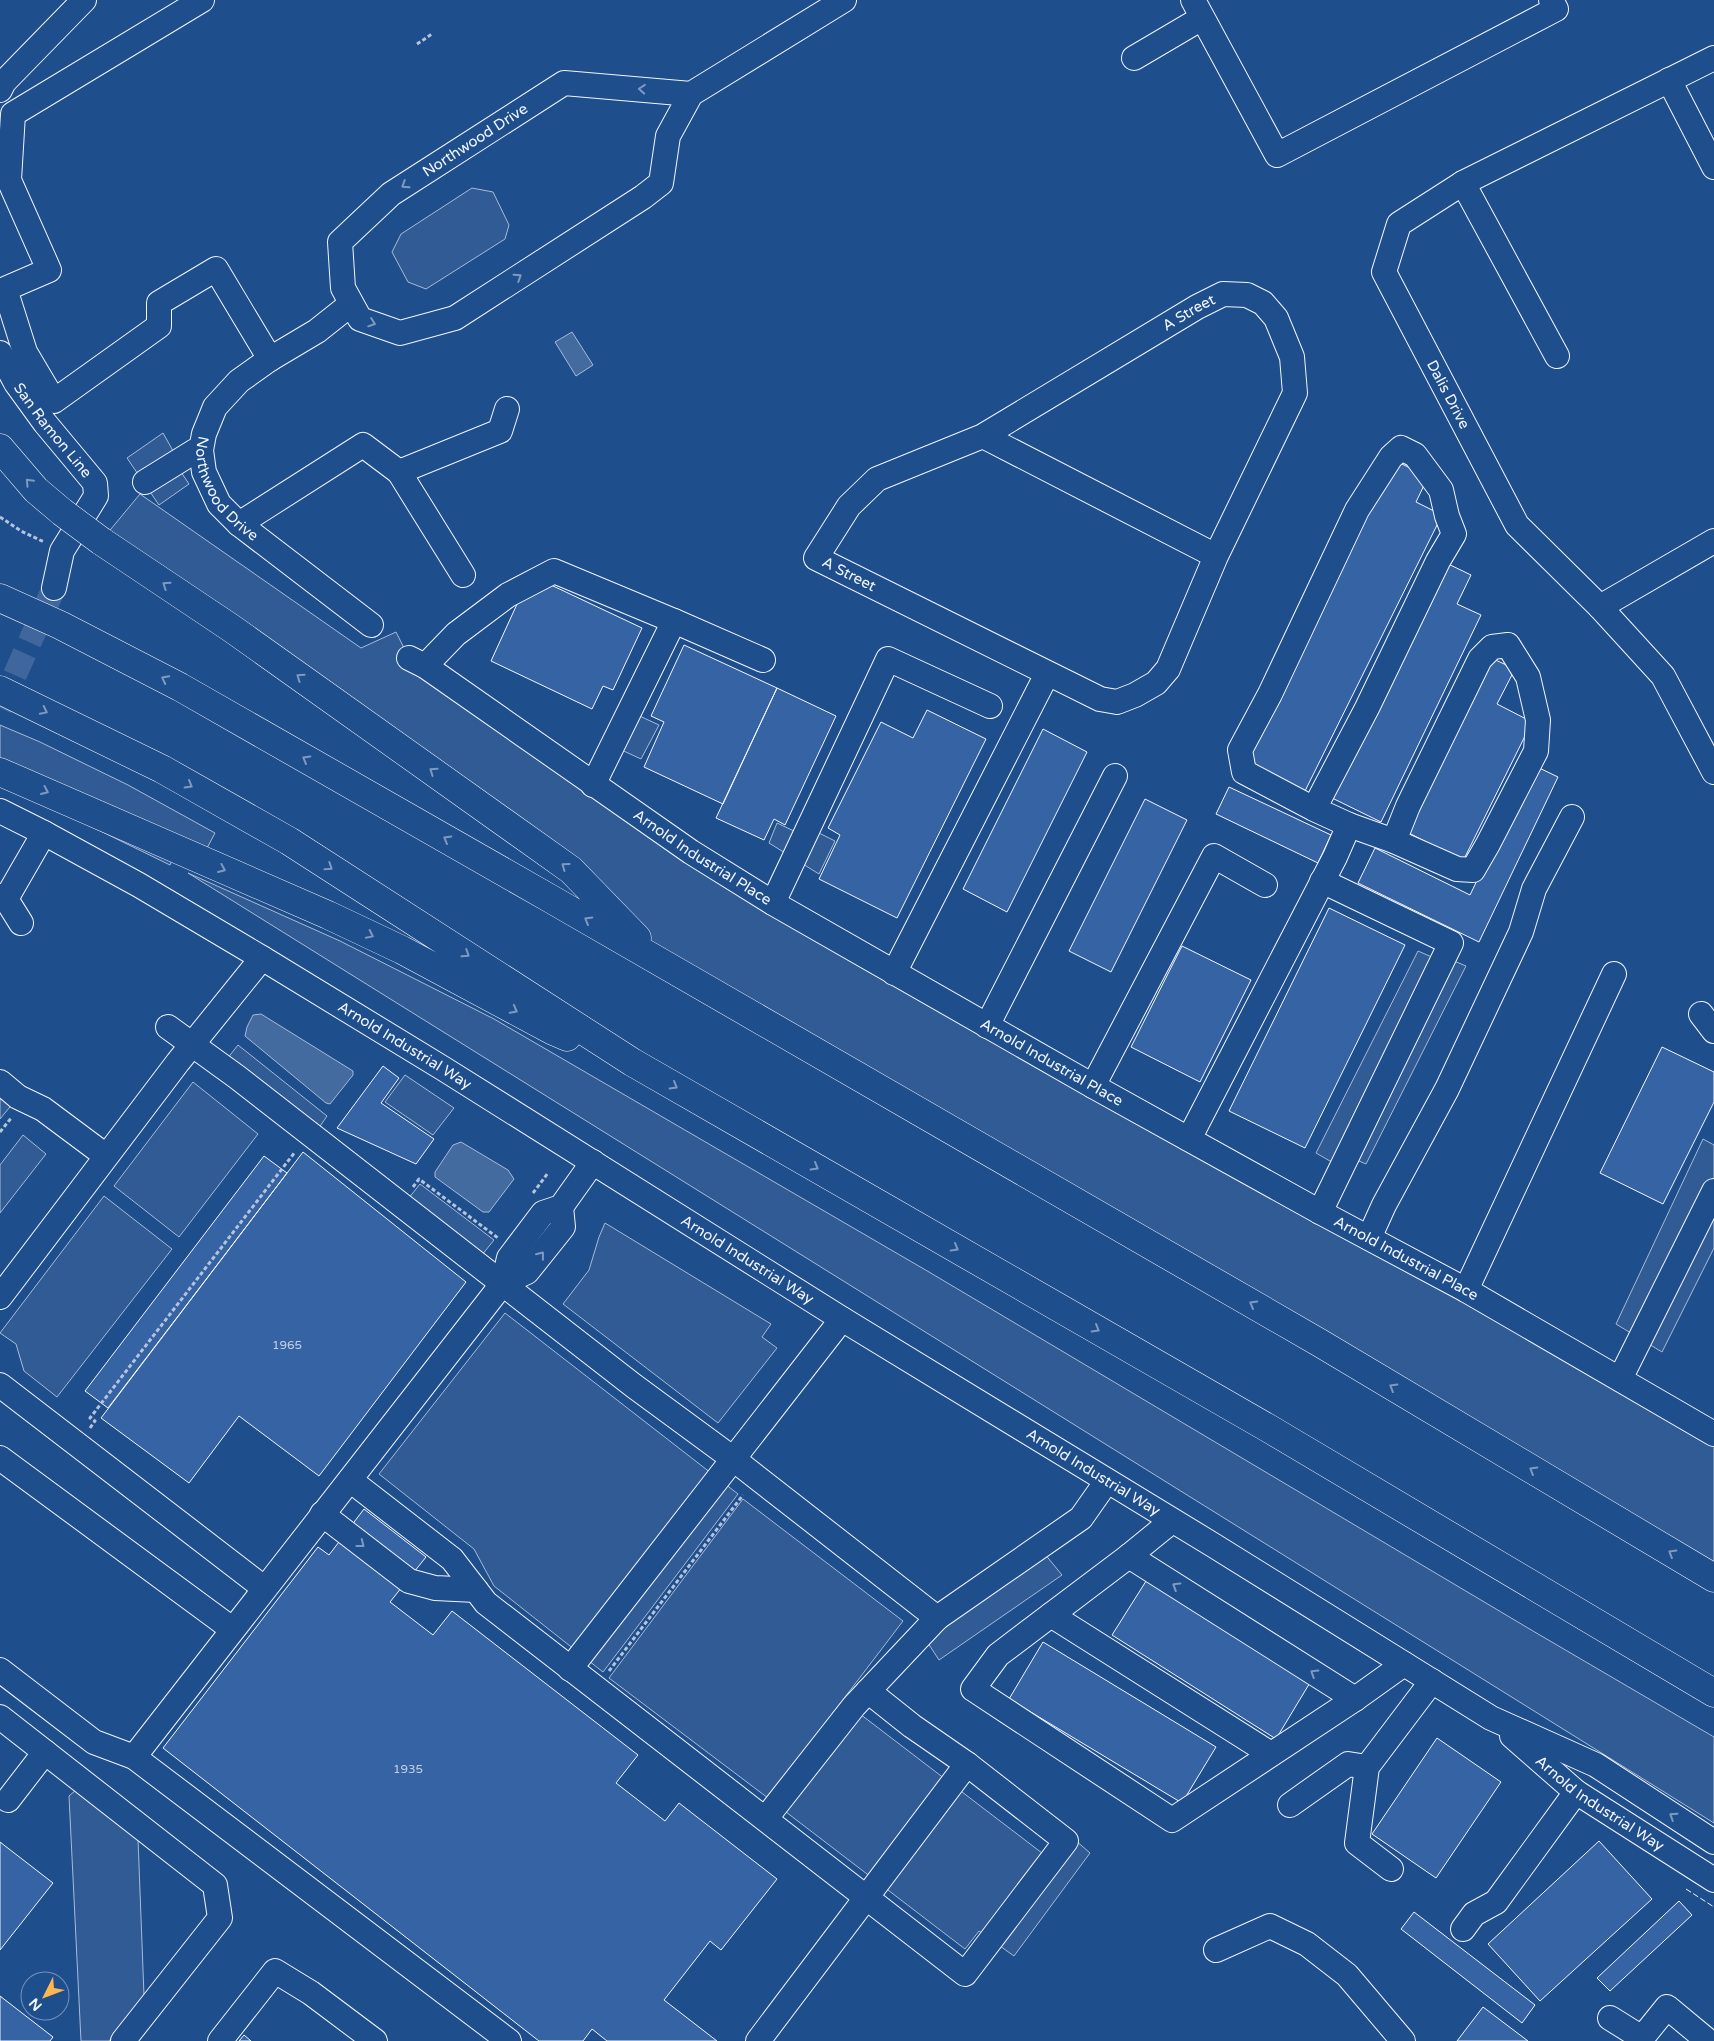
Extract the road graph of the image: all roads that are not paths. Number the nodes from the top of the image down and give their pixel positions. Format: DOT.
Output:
graph roads {
  1 [pos="84,0"];
  2 [pos="202,0"];
  3 [pos="844,0"];
  4 [pos="1551,0"];
  5 [pos="1198,9"];
  6 [pos="1134,58"];
  7 [pos="1714,58"];
  8 [pos="1669,80"];
  9 [pos="0,90"];
  10 [pos="691,94"];
  11 [pos="1714,167"];
  12 [pos="1463,183"];
  13 [pos="351,304"];
  14 [pos="0,353"];
  15 [pos="1557,356"];
  16 [pos="270,359"];
  17 [pos="507,410"];
  18 [pos="984,436"];
  19 [pos="0,448"];
  20 [pos="201,450"];
  21 [pos="399,472"];
  22 [pos="145,482"];
  23 [pos="239,524"];
  24 [pos="1714,541"];
  25 [pos="1216,556"];
  26 [pos="464,575"];
  27 [pos="54,588"];
  28 [pos="0,598"];
  29 [pos="1600,607"];
  30 [pos="674,621"];
  31 [pos="371,625"];
  32 [pos="763,660"];
  33 [pos="1046,674"];
  34 [pos="0,690"];
  35 [pos="990,706"];
  36 [pos="0,772"];
  37 [pos="1714,772"];
  38 [pos="1116,776"];
  39 [pos="593,785"];
  40 [pos="1314,809"];
  41 [pos="0,811"];
  42 [pos="1572,817"];
  43 [pos="1349,825"];
  44 [pos="44,832"];
  45 [pos="1394,841"];
  46 [pos="1322,881"];
  47 [pos="1265,885"];
  48 [pos="3,898"];
  49 [pos="773,903"];
  50 [pos="21,923"];
  51 [pos="262,958"];
  52 [pos="661,962"];
  53 [pos="894,973"];
  54 [pos="1614,974"];
  55 [pos="987,1026"];
  56 [pos="168,1027"];
  57 [pos="192,1044"];
  58 [pos="632,1062"];
  59 [pos="0,1082"];
  60 [pos="1093,1086"];
  61 [pos="1189,1139"];
  62 [pos="106,1156"];
  63 [pos="593,1162"];
  64 [pos="1714,1191"];
  65 [pos="1320,1212"];
  66 [pos="1369,1238"];
  67 [pos="503,1283"];
  68 [pos="1466,1290"];
  69 [pos="0,1297"];
  70 [pos="842,1318"];
  71 [pos="1620,1379"];
  72 [pos="0,1385"];
  73 [pos="1714,1434"];
  74 [pos="0,1458"];
  75 [pos="732,1458"];
  76 [pos="350,1480"];
  77 [pos="1107,1481"];
  78 [pos="322,1514"];
  79 [pos="1172,1520"];
  80 [pos="1129,1556"];
  81 [pos="1714,1578"];
  82 [pos="264,1588"];
  83 [pos="476,1590"];
  84 [pos="1051,1615"];
  85 [pos="937,1618"];
  86 [pos="232,1629"];
  87 [pos="1404,1664"];
  88 [pos="570,1669"];
  89 [pos="0,1670"];
  90 [pos="1432,1681"];
  91 [pos="868,1691"];
  92 [pos="1714,1693"];
  93 [pos="1355,1699"];
  94 [pos="0,1717"];
  95 [pos="1491,1718"];
  96 [pos="45,1752"];
  97 [pos="1271,1754"];
  98 [pos="134,1757"];
  99 [pos="967,1764"];
  100 [pos="1367,1767"];
  101 [pos="1576,1792"];
  102 [pos="8,1800"];
  103 [pos="1290,1805"];
  104 [pos="766,1818"];
  105 [pos="1714,1842"];
  106 [pos="1391,1869"];
  107 [pos="1714,1880"];
  108 [pos="867,1898"];
  109 [pos="1463,1929"];
  110 [pos="1216,1950"];
  111 [pos="1610,2018"];
  112 [pos="123,2041"];
  113 [pos="220,2041"];
  114 [pos="374,2041"];
  115 [pos="509,2041"];
  116 [pos="758,2041"];
  117 [pos="1403,2041"];
  118 [pos="1708,2041"];
  1 -- 9 [label="street"];
  2 -- 16 [label="street"];
  3 -- 10 [label="street, Northwood Drive"];
  4 -- 5 [label="street"];
  5 -- 6 [label="street"];
  7 -- 8 [label="street, Dalis Drive"];
  8 -- 11 [label="street"];
  8 -- 12 [label="street, Dalis Drive"];
  13 -- 10 [label="street, Northwood Drive, one-way"];
  10 -- 13 [label="street, Northwood Drive, one-way"];
  12 -- 15 [label="street"];
  12 -- 29 [label="street, Dalis Drive"];
  13 -- 16 [label="street, Northwood Drive"];
  14 -- 27 [label="street, San Ramon Line"];
  16 -- 20 [label="street, Northwood Drive"];
  17 -- 21 [label="street"];
  18 -- 25 [label="street"];
  18 -- 25 [label="street, A Street"];
  18 -- 33 [label="street, A Street"];
  52 -- 19 [label="highway, one-way, bridge"];
  20 -- 22 [label="street"];
  20 -- 23 [label="street, Northwood Drive"];
  21 -- 23 [label="street"];
  21 -- 26 [label="street"];
  23 -- 31 [label="street, Northwood Drive"];
  24 -- 29 [label="street"];
  25 -- 33 [label="street, A Street"];
  52 -- 28 [label="highway, one-way"];
  29 -- 37 [label="street, Dalis Drive"];
  30 -- 32 [label="street"];
  30 -- 39 [label="street"];
  30 -- 39 [label="street, Arnold Industrial Place"];
  33 -- 53 [label="street"];
  34 -- 58 [label="highway, one-way"];
  35 -- 49 [label="street"];
  36 -- 58 [label="highway, one-way"];
  38 -- 55 [label="street"];
  39 -- 49 [label="street, Arnold Industrial Place"];
  40 -- 40 [label="street"];
  40 -- 43 [label="street"];
  41 -- 44 [label="street, Arnold Industrial Way"];
  42 -- 66 [label="street"];
  43 -- 45 [label="street"];
  43 -- 46 [label="street"];
  44 -- 48 [label="street"];
  44 -- 51 [label="street, Arnold Industrial Way"];
  45 -- 45 [label="street"];
  46 -- 61 [label="street"];
  46 -- 65 [label="street"];
  47 -- 60 [label="street"];
  48 -- 50 [label="street"];
  49 -- 53 [label="street, Arnold Industrial Place"];
  51 -- 57 [label="street"];
  51 -- 63 [label="street, Arnold Industrial Way"];
  81 -- 52 [label="highway, one-way"];
  53 -- 55 [label="street, Arnold Industrial Place"];
  54 -- 68 [label="street"];
  55 -- 60 [label="street, Arnold Industrial Place"];
  56 -- 57 [label="street"];
  57 -- 62 [label="street"];
  57 -- 67 [label="street"];
  58 -- 92 [label="highway, one-way"];
  59 -- 62 [label="street"];
  60 -- 61 [label="street, Arnold Industrial Place"];
  61 -- 65 [label="street, Arnold Industrial Place"];
  62 -- 69 [label="street"];
  63 -- 67 [label="street"];
  63 -- 70 [label="street, Arnold Industrial Way"];
  64 -- 71 [label="street"];
  65 -- 66 [label="street, Arnold Industrial Place"];
  66 -- 68 [label="street, Arnold Industrial Place"];
  67 -- 75 [label="street"];
  67 -- 76 [label="street"];
  68 -- 71 [label="street, Arnold Industrial Place"];
  70 -- 75 [label="street"];
  70 -- 77 [label="street, Arnold Industrial Way"];
  71 -- 73 [label="street, Arnold Industrial Place"];
  72 -- 82 [label="street"];
  74 -- 86 [label="street"];
  75 -- 85 [label="street"];
  75 -- 88 [label="street"];
  76 -- 78 [label="street"];
  76 -- 83 [label="street"];
  77 -- 79 [label="street, Arnold Industrial Way"];
  77 -- 85 [label="street"];
  78 -- 82 [label="street"];
  78 -- 83 [label="street, one-way"];
  79 -- 80 [label="street"];
  79 -- 87 [label="street, Arnold Industrial Way"];
  80 -- 84 [label="street"];
  93 -- 80 [label="street, one-way"];
  82 -- 86 [label="street"];
  83 -- 88 [label="street"];
  84 -- 97 [label="street"];
  84 -- 97 [label="street"];
  85 -- 91 [label="street"];
  86 -- 98 [label="street"];
  87 -- 90 [label="street, Arnold Industrial Way"];
  87 -- 93 [label="street"];
  88 -- 104 [label="street"];
  89 -- 98 [label="street"];
  90 -- 95 [label="street, Arnold Industrial Way"];
  90 -- 100 [label="street"];
  91 -- 99 [label="street"];
  91 -- 104 [label="street"];
  93 -- 97 [label="street"];
  94 -- 96 [label="street"];
  95 -- 101 [label="street, Arnold Industrial Way"];
  105 -- 95 [label="street, Arnold Industrial Way, one-way"];
  96 -- 102 [label="street"];
  96 -- 112 [label="street"];
  98 -- 115 [label="street"];
  99 -- 108 [label="street"];
  99 -- 108 [label="street"];
  100 -- 103 [label="street"];
  100 -- 106 [label="street"];
  101 -- 107 [label="street, Arnold Industrial Way"];
  101 -- 109 [label="street"];
  104 -- 108 [label="street"];
  108 -- 116 [label="street"];
  110 -- 117 [label="street"];
  111 -- 118 [label="street"];
  113 -- 114 [label="street"];
}
